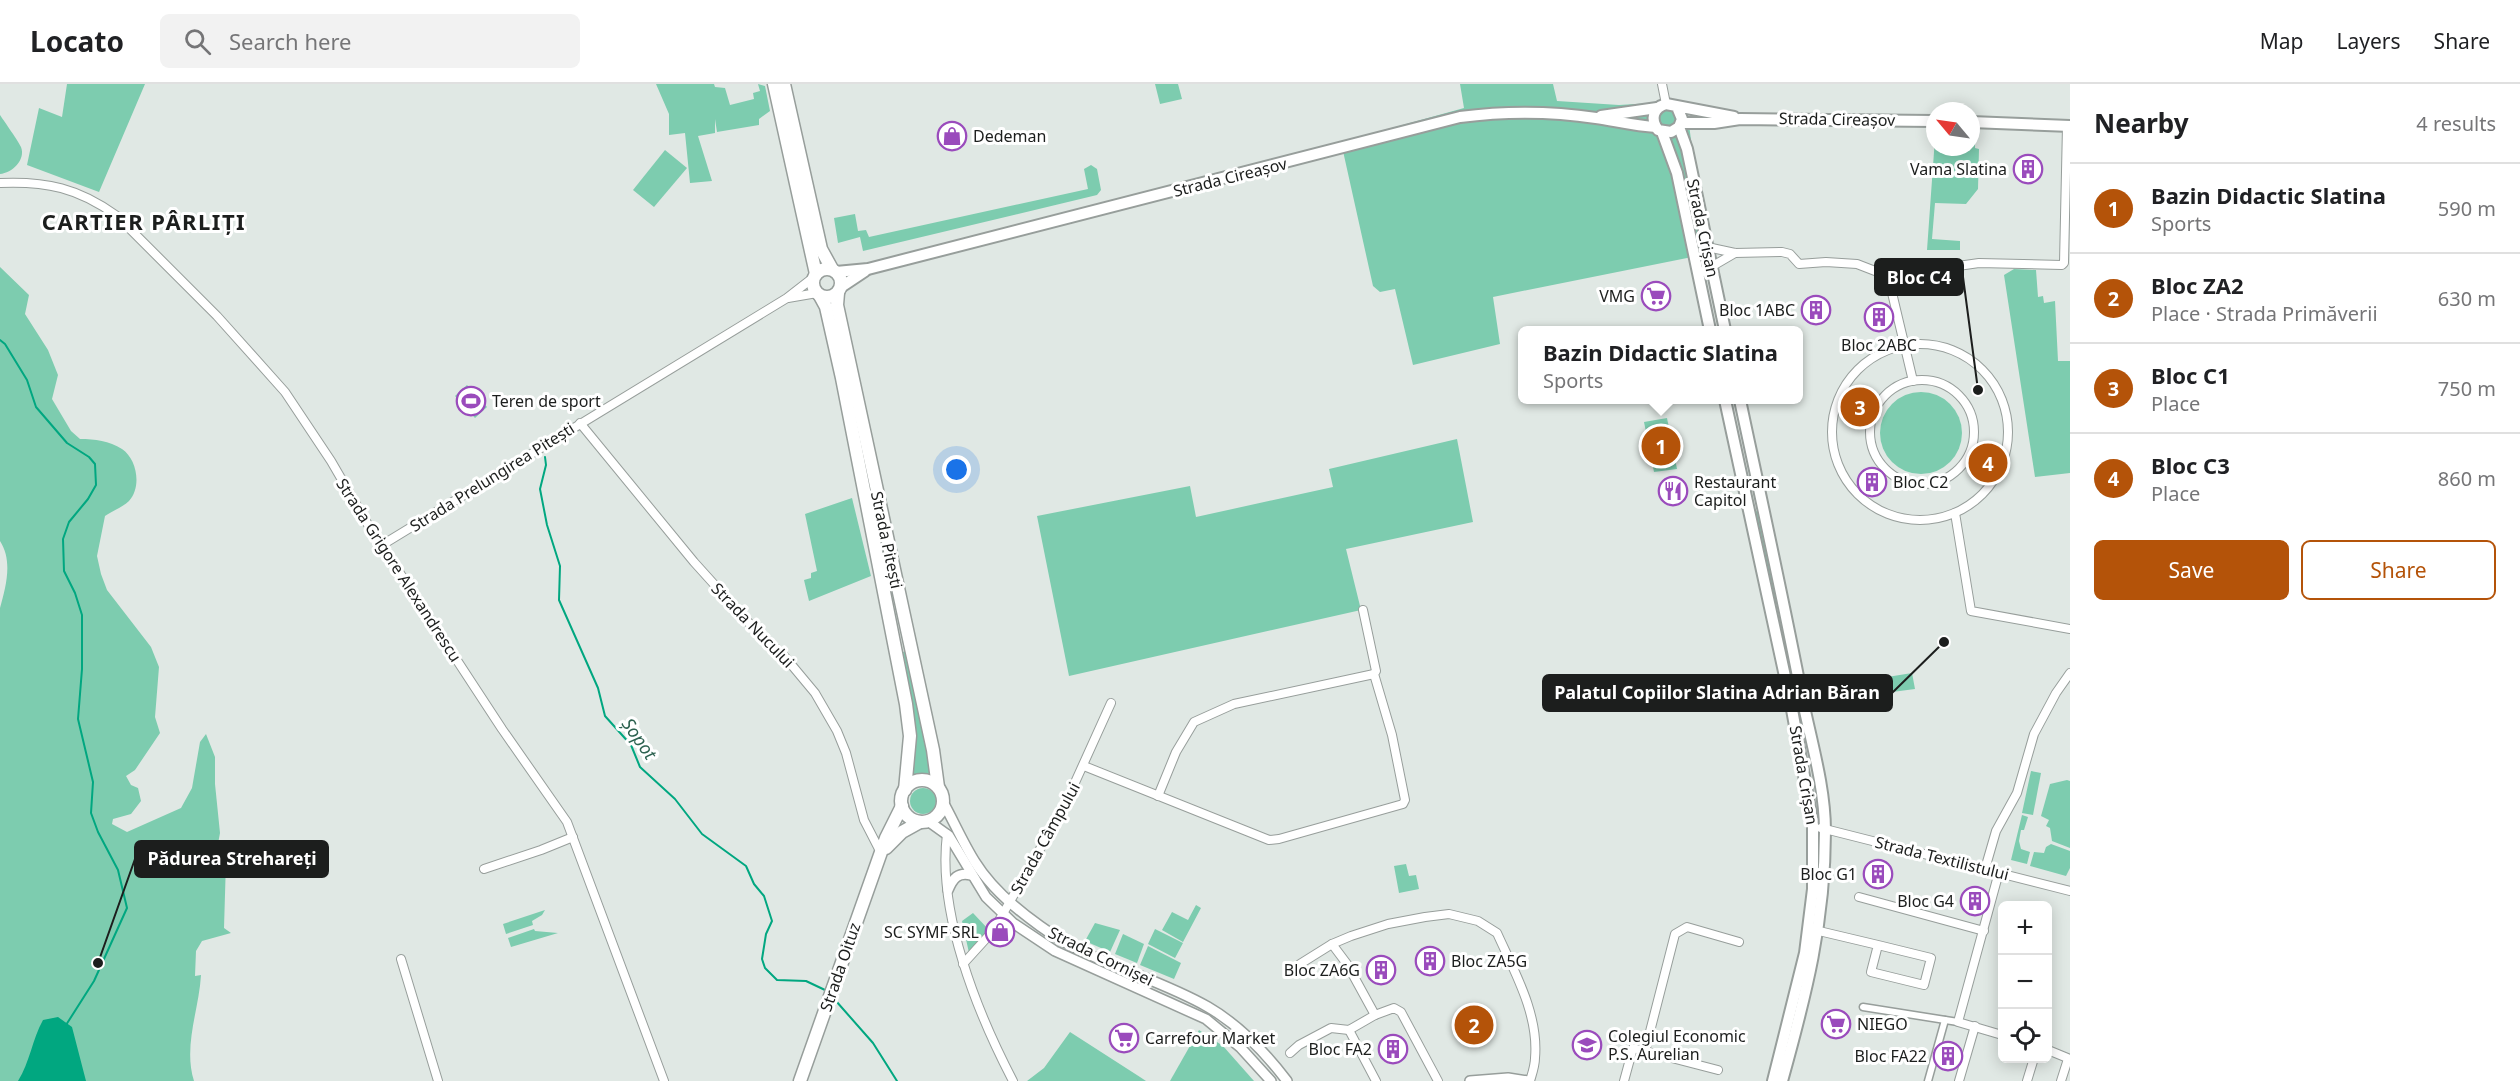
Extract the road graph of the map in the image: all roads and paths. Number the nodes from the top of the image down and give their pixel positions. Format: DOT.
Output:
graph roads {
  1 [pos="774,84"];
  2 [pos="784,84"];
  3 [pos="1662,84"];
  4 [pos="1667,107"];
  5 [pos="1595,117"];
  6 [pos="1740,119"];
  7 [pos="1926,121"];
  8 [pos="1980,122"];
  9 [pos="1680,125"];
  10 [pos="2069,126"];
  11 [pos="1659,129"];
  12 [pos="0,183"];
  13 [pos="1707,247"];
  14 [pos="1735,253"];
  15 [pos="1711,268"];
  16 [pos="868,269"];
  17 [pos="834,271"];
  18 [pos="1699,274"];
  19 [pos="815,275"];
  20 [pos="1888,276"];
  21 [pos="839,290"];
  22 [pos="818,294"];
  23 [pos="787,298"];
  24 [pos="1709,326"];
  25 [pos="1724,326"];
  26 [pos="1905,345"];
  27 [pos="1913,381"];
  28 [pos="1726,404"];
  29 [pos="1741,404"];
  30 [pos="580,423"];
  31 [pos="868,478"];
  32 [pos="1955,513"];
  33 [pos="382,545"];
  34 [pos="1363,610"];
  35 [pos="2070,629"];
  36 [pos="2070,673"];
  37 [pos="1374,674"];
  38 [pos="1111,703"];
  39 [pos="1084,766"];
  40 [pos="938,787"];
  41 [pos="905,790"];
  42 [pos="1158,796"];
  43 [pos="943,802"];
  44 [pos="902,806"];
  45 [pos="924,821"];
  46 [pos="1813,825"];
  47 [pos="1825,830"];
  48 [pos="946,834"];
  49 [pos="573,837"];
  50 [pos="881,853"];
  51 [pos="483,869"];
  52 [pos="1985,869"];
  53 [pos="1999,872"];
  54 [pos="971,874"];
  55 [pos="948,890"];
  56 [pos="2070,891"];
  57 [pos="1859,897"];
  58 [pos="1010,902"];
  59 [pos="1003,914"];
  60 [pos="1819,931"];
  61 [pos="1984,931"];
  62 [pos="1739,942"];
  63 [pos="1332,944"];
  64 [pos="1878,945"];
  65 [pos="401,959"];
  66 [pos="963,964"];
  67 [pos="1300,964"];
  68 [pos="1863,1007"];
  69 [pos="1375,1015"];
  70 [pos="1945,1020"];
  71 [pos="1958,1022"];
  72 [pos="1975,1026"];
  73 [pos="1349,1030"];
  74 [pos="1998,1034"];
  75 [pos="1248,1038"];
  76 [pos="1240,1047"];
  77 [pos="1645,1051"];
  78 [pos="2052,1052"];
  79 [pos="1290,1053"];
  80 [pos="2069,1059"];
  81 [pos="2033,1063"];
  82 [pos="1718,1070"];
  83 [pos="1283,1080"];
  84 [pos="438,1081"];
  85 [pos="664,1081"];
  86 [pos="800,1081"];
  87 [pos="1013,1081"];
  88 [pos="1271,1081"];
  89 [pos="1376,1081"];
  90 [pos="1438,1081"];
  91 [pos="1470,1081"];
  92 [pos="1529,1081"];
  93 [pos="1624,1081"];
  94 [pos="1773,1081"];
  95 [pos="1782,1081"];
  96 [pos="1928,1081"];
  97 [pos="1959,1081"];
  98 [pos="2027,1081"];
  99 [pos="2061,1081"];
  1 -- 19 [label="main road, Strada Pitești"];
  2 -- 17 [label="main road, Strada Pitești"];
  3 -- 4 [label="street"];
  4 -- 5 [label="main road, Strada Cireașov"];
  4 -- 6 [label="main road, Strada Cireașov"];
  4 -- 9 [label="main road"];
  4 -- 11 [label="main road"];
  5 -- 11 [label="main road, Strada Cireașov"];
  5 -- 16 [label="main road, Strada Cireașov"];
  6 -- 7 [label="main road, Strada Cireașov"];
  6 -- 9 [label="main road, Strada Cireașov"];
  8 -- 10 [label="main road"];
  9 -- 11 [label="main road"];
  9 -- 13 [label="main road, Strada Crișan"];
  10 -- 20 [label="street"];
  11 -- 18 [label="main road, Strada Crișan"];
  12 -- 33 [label="street, Strada Grigore Alexandrescu"];
  13 -- 14 [label="street"];
  13 -- 15 [label="main road, Strada Crișan"];
  14 -- 15 [label="street"];
  14 -- 20 [label="street"];
  15 -- 18 [label="street"];
  15 -- 25 [label="main road, Strada Crișan"];
  16 -- 17 [label="main road, Strada Cireașov"];
  16 -- 21 [label="main road, Strada Cireașov"];
  17 -- 19 [label="main road"];
  17 -- 21 [label="main road, Strada Pitești"];
  18 -- 24 [label="main road, Strada Crișan"];
  19 -- 22 [label="main road, Strada Pitești"];
  19 -- 23 [label="street, Strada Prelungirea Pitești"];
  20 -- 26 [label="street"];
  21 -- 22 [label="main road"];
  21 -- 31 [label="main road, Strada Pitești"];
  22 -- 23 [label="street, Strada Prelungirea Pitești"];
  22 -- 31 [label="main road, Strada Pitești"];
  23 -- 30 [label="street, Strada Prelungirea Pitești"];
  26 -- 27 [label="street"];
  26 -- 32 [label="street"];
  26 -- 32 [label="street"];
  27 -- 27 [label="street"];
  28 -- 46 [label="main road, Strada Crișan"];
  29 -- 47 [label="main road, Strada Crișan"];
  30 -- 33 [label="street, Strada Prelungirea Pitești"];
  30 -- 50 [label="street, Strada Nucului"];
  31 -- 40 [label="main road, Strada Pitești"];
  31 -- 41 [label="main road, Strada Pitești"];
  32 -- 35 [label="street"];
  33 -- 49 [label="street, Strada Grigore Alexandrescu"];
  34 -- 37 [label="street"];
  36 -- 52 [label="street"];
  37 -- 42 [label="street"];
  37 -- 42 [label="street"];
  38 -- 39 [label="street, Strada Câmpului"];
  39 -- 42 [label="street"];
  39 -- 58 [label="street, Strada Câmpului"];
  40 -- 41 [label="main road"];
  40 -- 43 [label="main road"];
  41 -- 44 [label="main road"];
  43 -- 45 [label="main road"];
  43 -- 58 [label="street, Strada Cornișei"];
  44 -- 45 [label="main road"];
  44 -- 50 [label="main road, Strada Oituz"];
  45 -- 48 [label="street, Strada Cornișei"];
  45 -- 50 [label="main road, Strada Oituz"];
  46 -- 47 [label="street, Strada Textilistului"];
  46 -- 94 [label="main road, Strada Crișan"];
  47 -- 52 [label="street, Strada Textilistului"];
  47 -- 60 [label="main road, Strada Crișan"];
  48 -- 54 [label="street, Strada Cornișei"];
  48 -- 55 [label="street"];
  49 -- 51 [label="street"];
  49 -- 85 [label="street, Strada Grigore Alexandrescu"];
  50 -- 86 [label="main road, Strada Oituz"];
  52 -- 53 [label="street, Strada Textilistului"];
  53 -- 56 [label="street, Strada Textilistului"];
  53 -- 61 [label="street"];
  54 -- 55 [label="street"];
  54 -- 59 [label="street, Strada Cornișei"];
  55 -- 66 [label="street"];
  57 -- 61 [label="street"];
  58 -- 59 [label="street, Strada Câmpului"];
  58 -- 75 [label="street, Strada Cornișei"];
  59 -- 66 [label="street, Strada Câmpului"];
  59 -- 76 [label="street, Strada Cornișei"];
  60 -- 64 [label="street"];
  60 -- 95 [label="main road, Strada Crișan"];
  61 -- 71 [label="street"];
  62 -- 77 [label="street"];
  63 -- 67 [label="street"];
  63 -- 69 [label="street"];
  63 -- 92 [label="street"];
  64 -- 64 [label="street"];
  65 -- 84 [label="street"];
  66 -- 87 [label="street"];
  68 -- 70 [label="street"];
  69 -- 73 [label="street"];
  69 -- 90 [label="street"];
  70 -- 71 [label="street"];
  70 -- 96 [label="street"];
  71 -- 72 [label="street"];
  72 -- 74 [label="street"];
  72 -- 97 [label="street"];
  73 -- 79 [label="street"];
  73 -- 89 [label="street"];
  75 -- 76 [label="street"];
  75 -- 83 [label="street, Strada Cornișei"];
  76 -- 88 [label="street, Strada Cornișei"];
  77 -- 82 [label="street"];
  77 -- 93 [label="street"];
  78 -- 80 [label="street"];
  80 -- 99 [label="street"];
  81 -- 98 [label="street"];
  91 -- 92 [label="street"];
}
